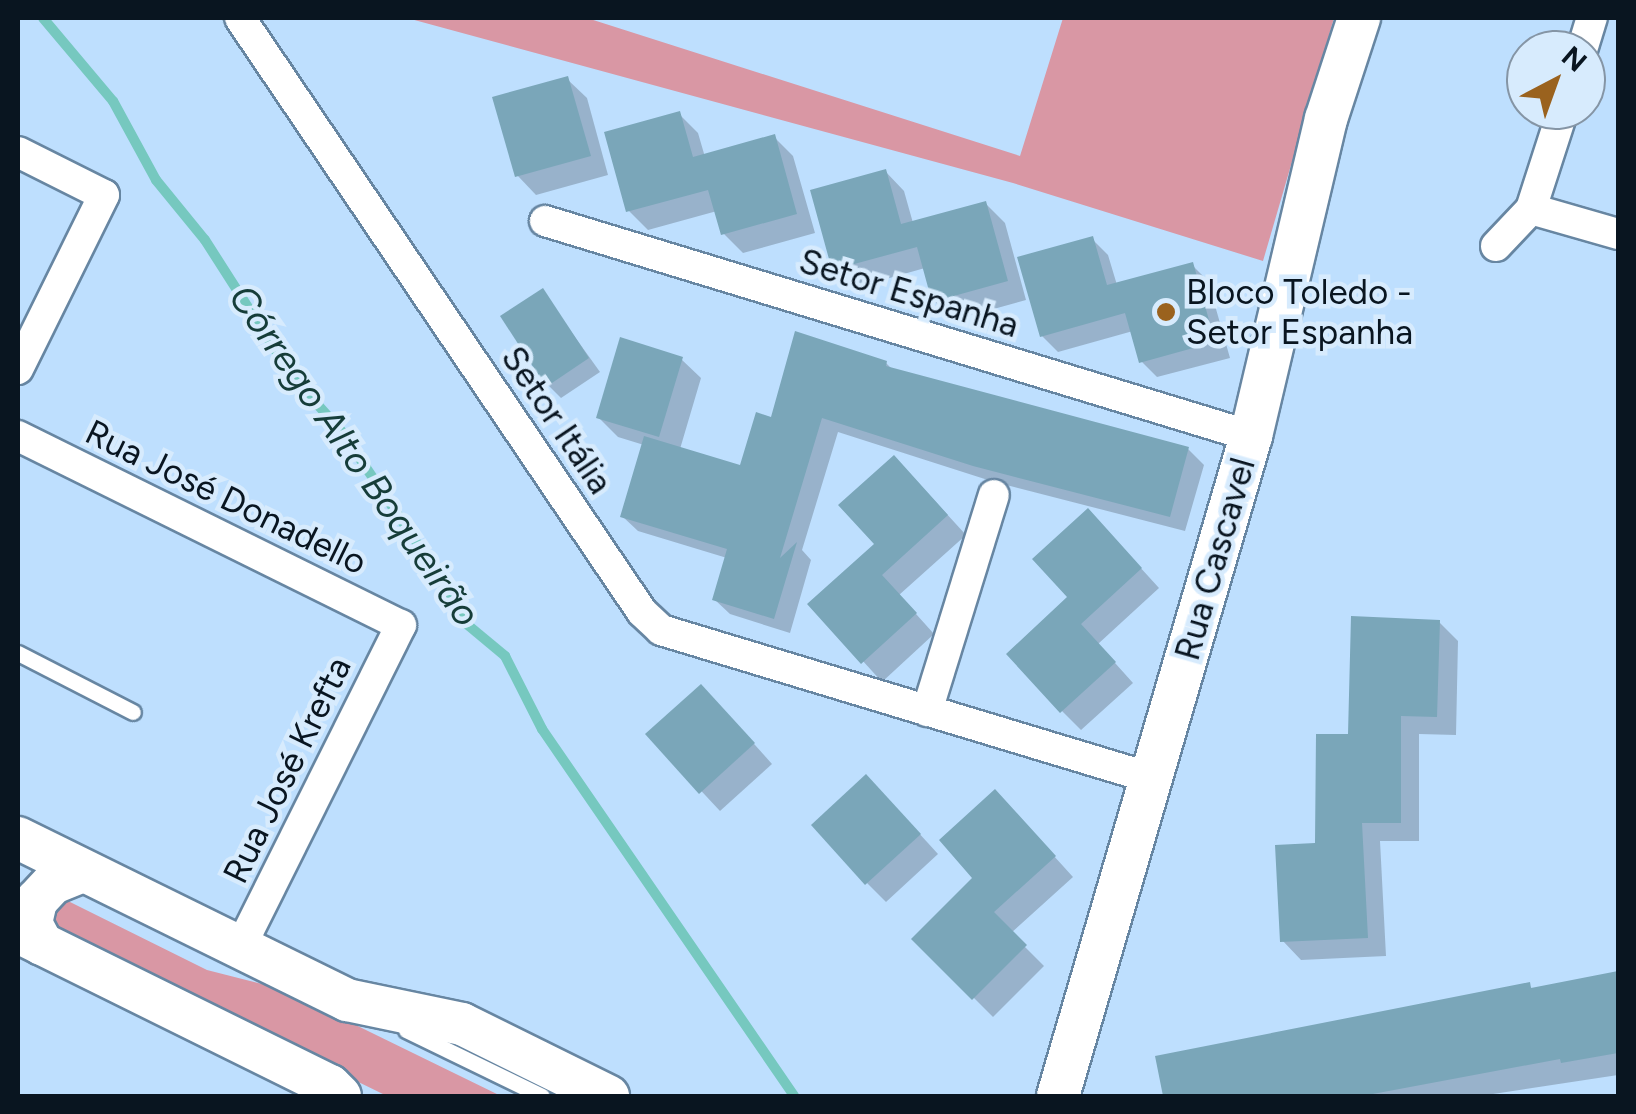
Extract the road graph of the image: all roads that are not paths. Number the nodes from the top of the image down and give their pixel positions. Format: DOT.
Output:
graph roads {
  1 [pos="240,18"];
  2 [pos="1359,18"];
  3 [pos="1556,130"];
  4 [pos="18,152"];
  5 [pos="1531,209"];
  6 [pos="545,221"];
  7 [pos="1618,234"];
  8 [pos="1496,246"];
  9 [pos="18,369"];
  10 [pos="18,436"];
  11 [pos="1251,436"];
  12 [pos="994,495"];
  13 [pos="401,625"];
  14 [pos="18,653"];
  15 [pos="926,711"];
  16 [pos="133,712"];
  17 [pos="1151,778"];
  18 [pos="18,838"];
  19 [pos="84,871"];
  20 [pos="30,938"];
  21 [pos="240,948"];
  22 [pos="346,1000"];
  23 [pos="340,1093"];
  24 [pos="542,1096"];
  25 [pos="608,1096"];
  26 [pos="1058,1096"];
  1 -- 15 [label="street, Setor Itália"];
  2 -- 11 [label="main road, Rua Cascavel"];
  3 -- 5 [label="street"];
  4 -- 9 [label="street"];
  5 -- 7 [label="street"];
  5 -- 8 [label="street"];
  6 -- 11 [label="street, Setor Espanha"];
  10 -- 13 [label="street, Rua José Donadello"];
  11 -- 17 [label="main road, Rua Cascavel"];
  12 -- 15 [label="street"];
  13 -- 21 [label="street, Rua José Krefta"];
  14 -- 16 [label="lane"];
  15 -- 17 [label="street, Setor Itália"];
  17 -- 26 [label="main road, Rua Cascavel"];
  18 -- 19 [label="main road"];
  19 -- 20 [label="main road"];
  19 -- 21 [label="main road"];
  20 -- 23 [label="main road"];
  21 -- 22 [label="main road"];
  22 -- 24 [label="lane"];
  22 -- 25 [label="main road"];
}
